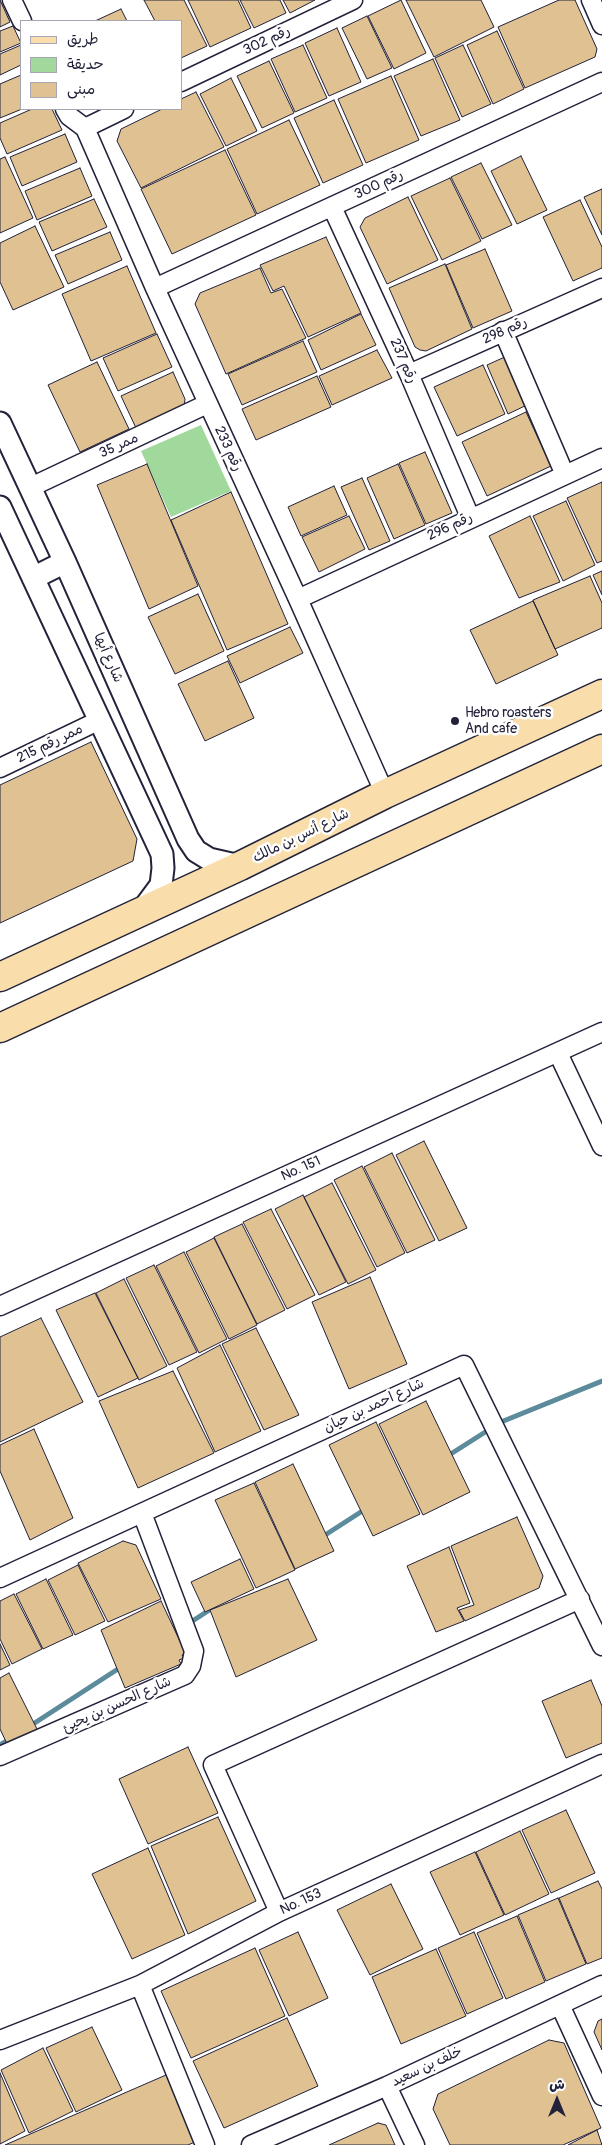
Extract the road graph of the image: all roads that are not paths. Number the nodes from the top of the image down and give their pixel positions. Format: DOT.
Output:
graph roads {
  1 [pos="12,0"];
  2 [pos="353,0"];
  3 [pos="591,0"];
  4 [pos="22,20"];
  5 [pos="602,25"];
  6 [pos="182,82"];
  7 [pos="602,82"];
  8 [pos="66,110"];
  9 [pos="122,110"];
  10 [pos="85,128"];
  11 [pos="332,207"];
  12 [pos="155,288"];
  13 [pos="602,288"];
  14 [pos="503,331"];
  15 [pos="409,374"];
  16 [pos="207,404"];
  17 [pos="0,423"];
  18 [pos="602,458"];
  19 [pos="565,474"];
  20 [pos="31,488"];
  21 [pos="0,507"];
  22 [pos="470,517"];
  23 [pos="65,562"];
  24 [pos="33,578"];
  25 [pos="298,599"];
  26 [pos="602,694"];
  27 [pos="100,720"];
  28 [pos="602,749"];
  29 [pos="0,768"];
  30 [pos="384,794"];
  31 [pos="179,816"];
  32 [pos="151,828"];
  33 [pos="240,866"];
  34 [pos="141,913"];
  35 [pos="0,978"];
  36 [pos="0,1028"];
  37 [pos="602,1032"];
  38 [pos="558,1053"];
  39 [pos="602,1146"];
  40 [pos="0,1306"];
  41 [pos="142,1513"];
  42 [pos="0,1578"];
  43 [pos="580,1598"];
  44 [pos="602,1646"];
  45 [pos="0,1756"];
  46 [pos="602,1764"];
  47 [pos="279,1912"];
  48 [pos="140,1985"];
  49 [pos="602,1986"];
  50 [pos="560,2005"];
  51 [pos="0,2040"];
  52 [pos="387,2086"];
  53 [pos="602,2096"];
  54 [pos="205,2145"];
  55 [pos="251,2145"];
  56 [pos="415,2145"];
  1 -- 4 [label="street"];
  2 -- 6 [label="street, رقم 302"];
  3 -- 5 [label="street"];
  7 -- 11 [label="street, رقم 300"];
  8 -- 10 [label="street, رقم 233"];
  9 -- 10 [label="street"];
  10 -- 12 [label="street, رقم 233"];
  11 -- 12 [label="street, رقم 300"];
  11 -- 15 [label="street, رقم 237"];
  12 -- 16 [label="street, رقم 233"];
  13 -- 14 [label="street, رقم 298"];
  14 -- 15 [label="street, رقم 298"];
  14 -- 19 [label="street"];
  15 -- 22 [label="street, رقم 237"];
  16 -- 20 [label="street, ممر 35"];
  16 -- 25 [label="street, رقم 233"];
  17 -- 20 [label="street, شارع أبها"];
  18 -- 19 [label="street, رقم 296"];
  19 -- 22 [label="street, رقم 296"];
  20 -- 23 [label="street, شارع أبها"];
  21 -- 24 [label="street"];
  22 -- 25 [label="street, رقم 296"];
  23 -- 24 [label="street"];
  23 -- 31 [label="street, شارع أبها"];
  24 -- 27 [label="street"];
  25 -- 30 [label="street, رقم 233"];
  26 -- 30 [label="main road, شارع أنس بن مالك"];
  27 -- 29 [label="street, ممر رقم 215"];
  27 -- 32 [label="street"];
  28 -- 36 [label="main road"];
  30 -- 33 [label="main road, شارع أنس بن مالك"];
  31 -- 32 [label="street"];
  31 -- 33 [label="street, شارع أبها"];
  32 -- 34 [label="street"];
  33 -- 34 [label="main road, شارع أنس بن مالك"];
  34 -- 35 [label="main road, شارع أنس بن مالك"];
  37 -- 38 [label="street, No. 151"];
  38 -- 39 [label="street"];
  38 -- 40 [label="street, No. 151"];
  41 -- 42 [label="street, شارع احمد بن حيان"];
  41 -- 43 [label="street, شارع احمد بن حيان"];
  41 -- 45 [label="street, شارع الحسن بن يحيئ"];
  43 -- 44 [label="street, شارع احمد بن حيان"];
  43 -- 47 [label="street"];
  46 -- 47 [label="street, No. 153"];
  47 -- 48 [label="street, No. 153"];
  48 -- 51 [label="street, No. 153"];
  48 -- 54 [label="street"];
  49 -- 50 [label="street, خلف بن سعيد"];
  50 -- 52 [label="street, خلف بن سعيد"];
  50 -- 53 [label="street"];
  52 -- 55 [label="street, خلف بن سعيد"];
  52 -- 56 [label="street"];
}
